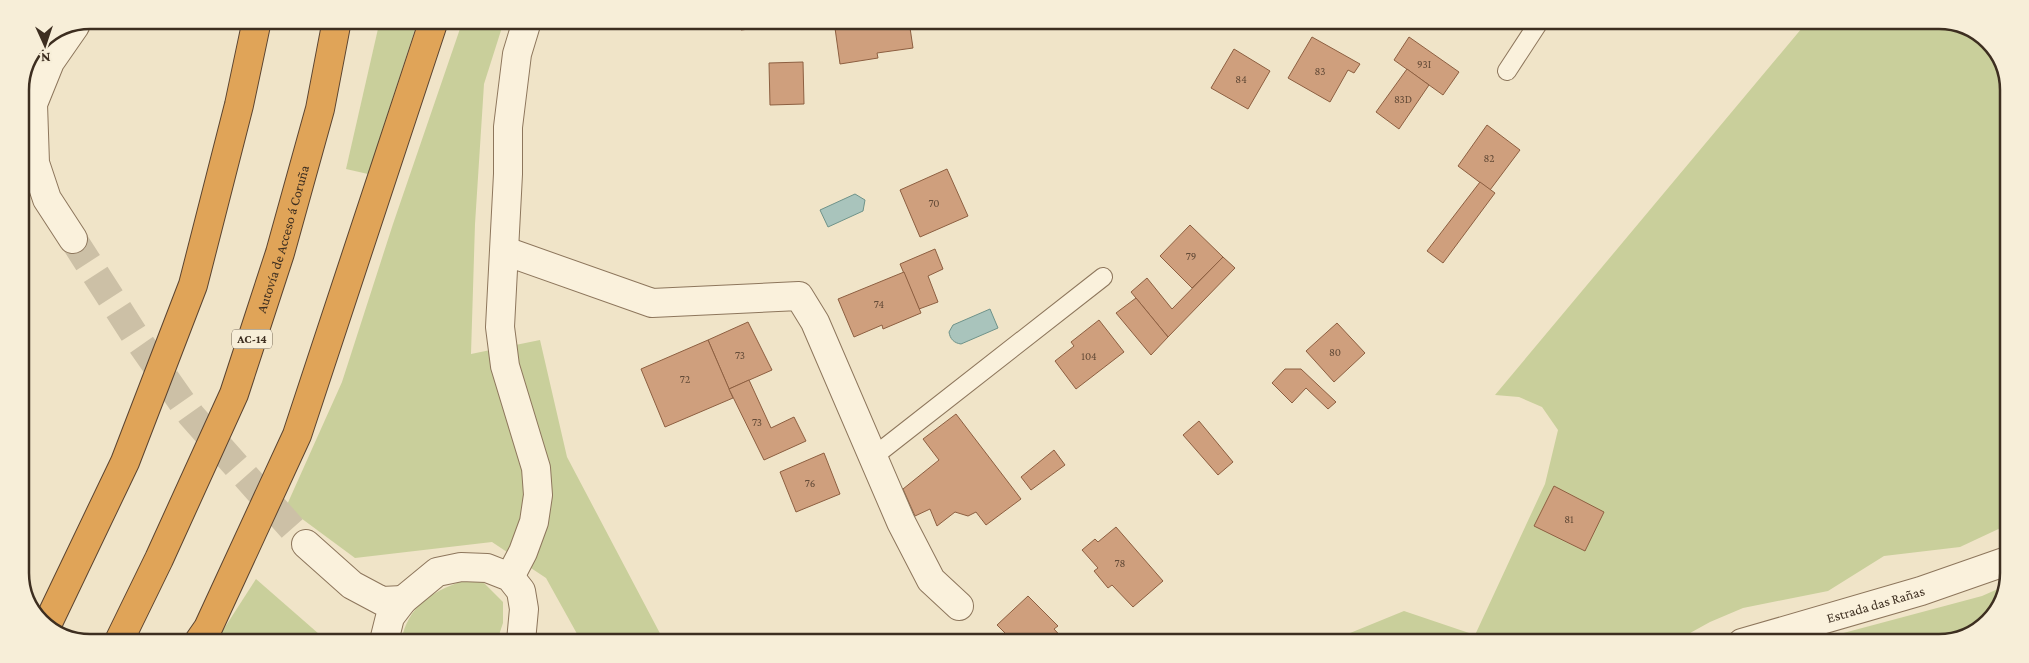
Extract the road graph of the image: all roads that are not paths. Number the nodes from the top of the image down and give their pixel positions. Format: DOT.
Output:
graph roads {
  1 [pos="254,29"];
  2 [pos="335,29"];
  3 [pos="431,29"];
  4 [pos="525,29"];
  5 [pos="1534,29"];
  6 [pos="71,32"];
  7 [pos="1507,71"];
  8 [pos="73,239"];
  9 [pos="505,251"];
  10 [pos="1103,276"];
  11 [pos="873,456"];
  12 [pos="306,544"];
  13 [pos="2000,564"];
  14 [pos="510,577"];
  15 [pos="352,584"];
  16 [pos="403,600"];
  17 [pos="959,606"];
  18 [pos="50,619"];
  19 [pos="122,634"];
  20 [pos="204,634"];
  21 [pos="381,634"];
  22 [pos="386,634"];
  23 [pos="522,634"];
  24 [pos="1773,634"];
  1 -- 18 [label="highway"];
  2 -- 19 [label="highway, Autovía de Acceso á Coruña / AC-14"];
  3 -- 20 [label="highway"];
  4 -- 9 [label="street"];
  5 -- 7 [label="lane"];
  6 -- 8 [label="street"];
  9 -- 11 [label="street"];
  9 -- 14 [label="street"];
  10 -- 11 [label="lane"];
  11 -- 17 [label="street"];
  12 -- 15 [label="street"];
  13 -- 24 [label="street, Estrada das Rañas"];
  14 -- 16 [label="street"];
  14 -- 23 [label="street"];
  15 -- 16 [label="street"];
  15 -- 21 [label="street"];
  16 -- 22 [label="street"];
}
